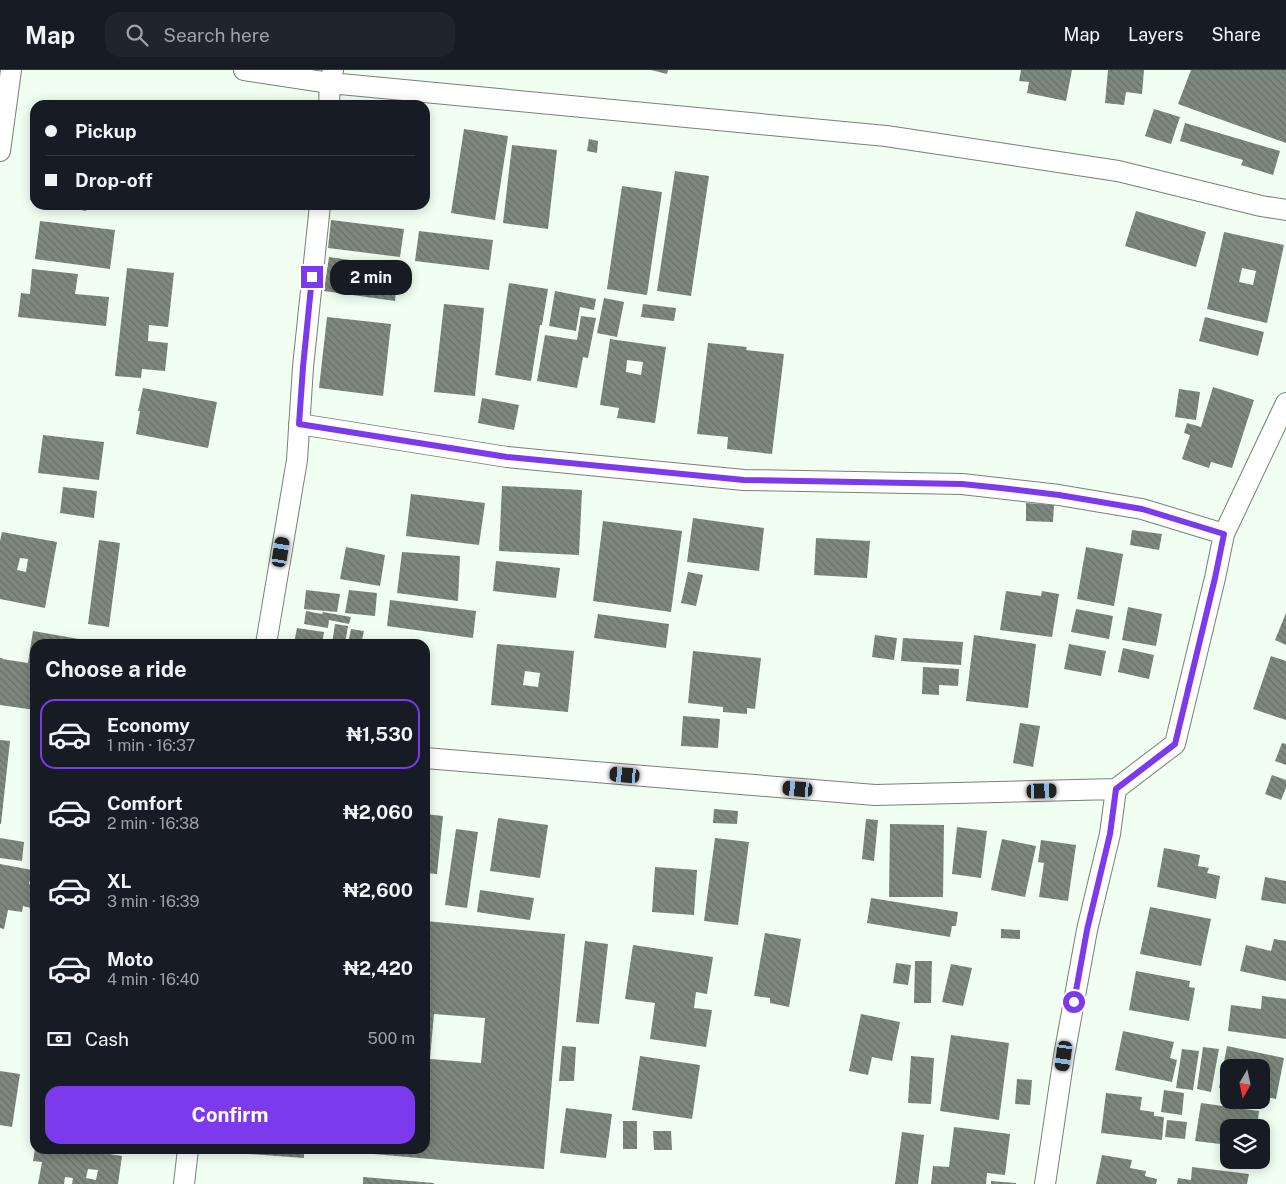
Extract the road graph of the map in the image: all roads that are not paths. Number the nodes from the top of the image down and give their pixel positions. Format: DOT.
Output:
graph roads {
  1 [pos="11,70"];
  2 [pos="244,70"];
  3 [pos="332,76"];
  4 [pos="329,100"];
  5 [pos="0,151"];
  6 [pos="319,210"];
  7 [pos="1286,210"];
  8 [pos="1286,403"];
  9 [pos="299,424"];
  10 [pos="1224,534"];
  11 [pos="267,639"];
  12 [pos="430,758"];
  13 [pos="1116,789"];
  14 [pos="187,1154"];
  15 [pos="184,1184"];
  16 [pos="1045,1184"];
  1 -- 5 [label="street"];
  2 -- 3 [label="street"];
  3 -- 4 [label="street"];
  3 -- 7 [label="street"];
  6 -- 9 [label="street"];
  8 -- 10 [label="street"];
  9 -- 10 [label="street"];
  9 -- 11 [label="street"];
  10 -- 13 [label="street"];
  12 -- 13 [label="street"];
  13 -- 16 [label="street"];
  14 -- 15 [label="street"];
}
